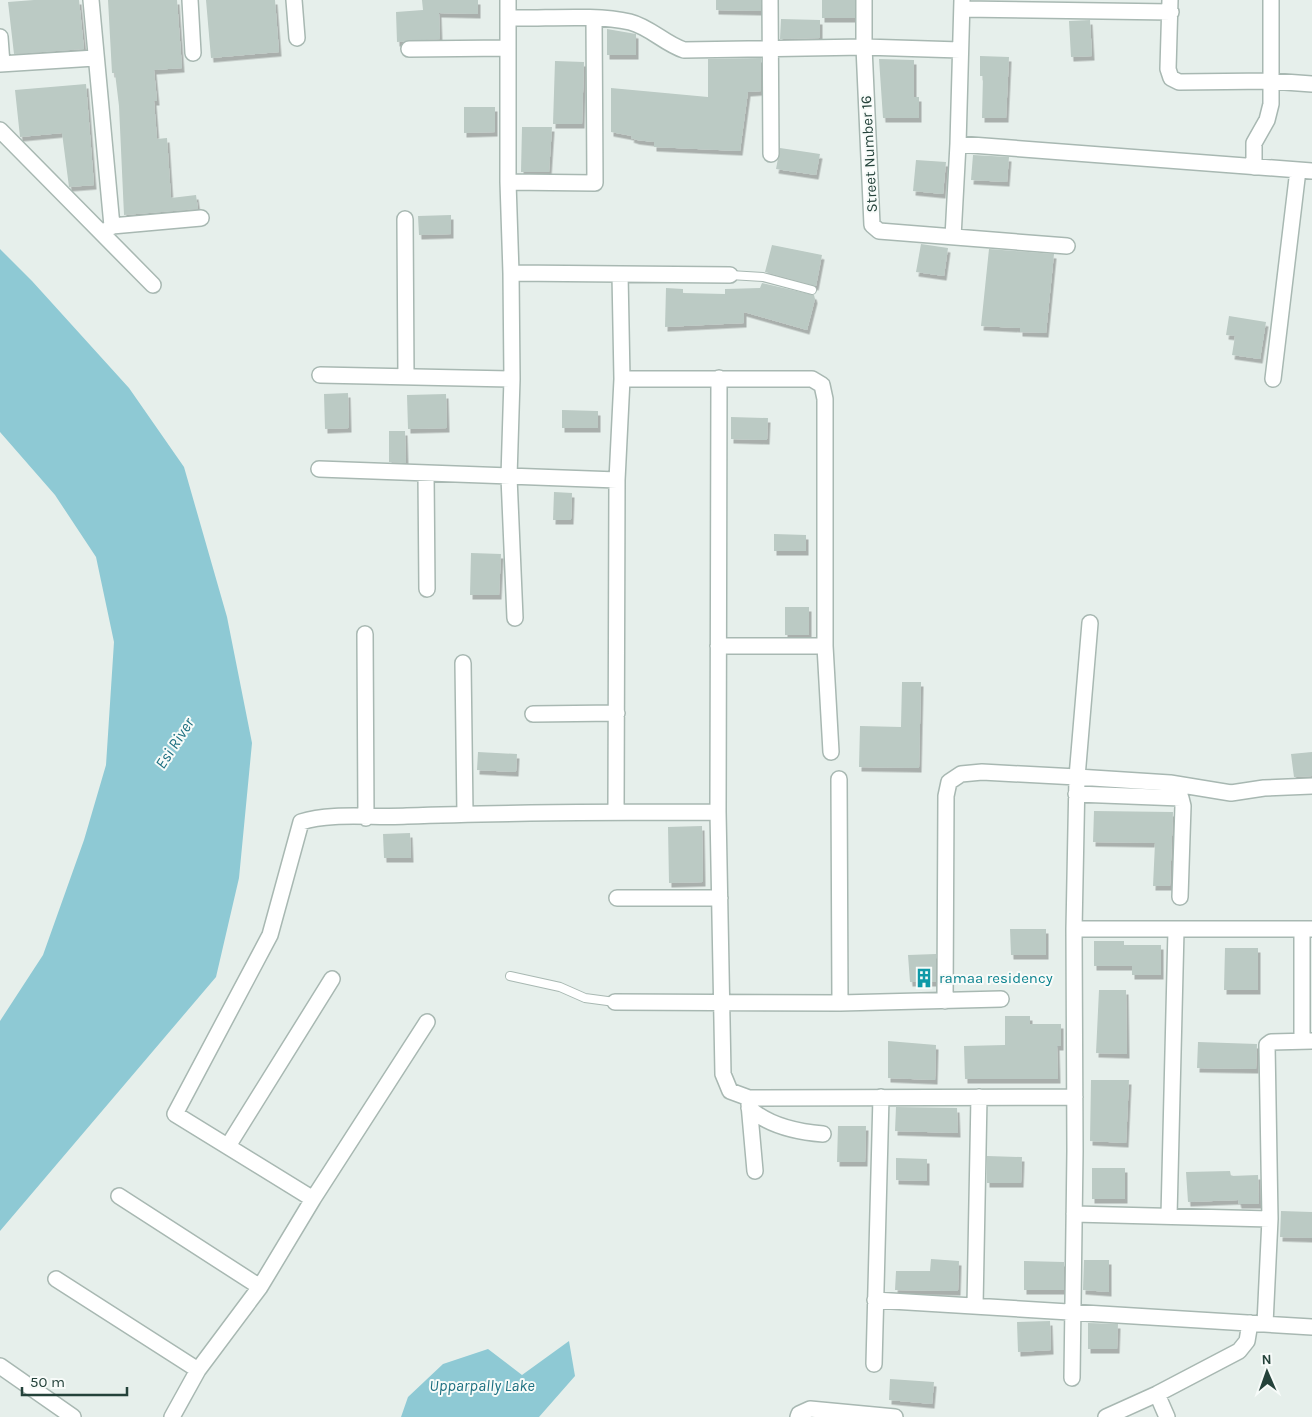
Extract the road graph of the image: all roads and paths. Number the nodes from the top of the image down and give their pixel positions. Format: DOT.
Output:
graph roads {
  1 [pos="91,0"];
  2 [pos="190,0"];
  3 [pos="294,0"];
  4 [pos="508,0"];
  5 [pos="770,0"];
  6 [pos="864,0"];
  7 [pos="1272,0"];
  8 [pos="962,4"];
  9 [pos="1170,6"];
  10 [pos="508,18"];
  11 [pos="594,19"];
  12 [pos="0,37"];
  13 [pos="298,38"];
  14 [pos="864,47"];
  15 [pos="508,48"];
  16 [pos="409,49"];
  17 [pos="770,49"];
  18 [pos="960,50"];
  19 [pos="193,53"];
  20 [pos="95,58"];
  21 [pos="1,64"];
  22 [pos="1271,81"];
  23 [pos="1312,84"];
  24 [pos="0,130"];
  25 [pos="958,144"];
  26 [pos="771,154"];
  27 [pos="1254,166"];
  28 [pos="1305,171"];
  29 [pos="508,182"];
  30 [pos="201,218"];
  31 [pos="405,219"];
  32 [pos="107,230"];
  33 [pos="953,237"];
  34 [pos="1067,246"];
  35 [pos="511,273"];
  36 [pos="620,274"];
  37 [pos="730,275"];
  38 [pos="153,285"];
  39 [pos="812,290"];
  40 [pos="320,375"];
  41 [pos="406,376"];
  42 [pos="719,378"];
  43 [pos="512,379"];
  44 [pos="622,379"];
  45 [pos="1273,379"];
  46 [pos="318,469"];
  47 [pos="426,474"];
  48 [pos="509,477"];
  49 [pos="617,480"];
  50 [pos="427,589"];
  51 [pos="515,618"];
  52 [pos="1090,623"];
  53 [pos="365,634"];
  54 [pos="718,646"];
  55 [pos="826,646"];
  56 [pos="463,663"];
  57 [pos="616,713"];
  58 [pos="532,714"];
  59 [pos="830,752"];
  60 [pos="1076,777"];
  61 [pos="839,779"];
  62 [pos="1312,786"];
  63 [pos="1076,794"];
  64 [pos="616,812"];
  65 [pos="718,812"];
  66 [pos="465,814"];
  67 [pos="366,818"];
  68 [pos="1180,897"];
  69 [pos="616,898"];
  70 [pos="720,898"];
  71 [pos="1074,929"];
  72 [pos="1176,930"];
  73 [pos="1307,930"];
  74 [pos="510,976"];
  75 [pos="332,979"];
  76 [pos="1001,1000"];
  77 [pos="945,1001"];
  78 [pos="615,1002"];
  79 [pos="840,1003"];
  80 [pos="722,1004"];
  81 [pos="427,1022"];
  82 [pos="1307,1038"];
  83 [pos="881,1097"];
  84 [pos="979,1097"];
  85 [pos="1076,1097"];
  86 [pos="749,1103"];
  87 [pos="823,1134"];
  88 [pos="228,1146"];
  89 [pos="755,1171"];
  90 [pos="119,1196"];
  91 [pos="313,1199"];
  92 [pos="1074,1214"];
  93 [pos="1169,1216"];
  94 [pos="1270,1219"];
  95 [pos="56,1279"];
  96 [pos="260,1287"];
  97 [pos="876,1300"];
  98 [pos="975,1306"];
  99 [pos="1071,1312"];
  100 [pos="1250,1323"];
  101 [pos="1266,1324"];
  102 [pos="1312,1327"];
  103 [pos="874,1364"];
  104 [pos="0,1366"];
  105 [pos="198,1370"];
  106 [pos="1072,1378"];
  107 [pos="1157,1394"];
  108 [pos="73,1417"];
  109 [pos="172,1417"];
  110 [pos="798,1417"];
  111 [pos="895,1417"];
  112 [pos="1106,1417"];
  113 [pos="1167,1417"];
  1 -- 20 [label="street"];
  2 -- 19 [label="street"];
  3 -- 13 [label="street"];
  4 -- 10 [label="street"];
  5 -- 17 [label="street"];
  6 -- 14 [label="street, Street Number 16"];
  7 -- 22 [label="street"];
  8 -- 9 [label="street"];
  8 -- 18 [label="street"];
  9 -- 22 [label="street"];
  10 -- 11 [label="street"];
  10 -- 15 [label="street"];
  11 -- 17 [label="street"];
  11 -- 29 [label="street"];
  12 -- 21 [label="street"];
  14 -- 17 [label="street"];
  14 -- 18 [label="street"];
  14 -- 33 [label="street, Street Number 16"];
  15 -- 16 [label="street"];
  15 -- 29 [label="street"];
  17 -- 26 [label="street"];
  18 -- 25 [label="street"];
  20 -- 21 [label="street"];
  20 -- 32 [label="street"];
  22 -- 23 [label="street"];
  22 -- 27 [label="street"];
  24 -- 32 [label="street"];
  25 -- 27 [label="street"];
  25 -- 33 [label="street"];
  27 -- 28 [label="street"];
  28 -- 45 [label="street"];
  29 -- 35 [label="street"];
  30 -- 32 [label="street"];
  31 -- 41 [label="street"];
  32 -- 38 [label="street"];
  33 -- 34 [label="street, Street Number 16"];
  35 -- 36 [label="street"];
  35 -- 43 [label="street"];
  36 -- 37 [label="street"];
  36 -- 44 [label="street"];
  37 -- 39 [label="lane"];
  40 -- 41 [label="street"];
  41 -- 43 [label="street"];
  42 -- 44 [label="street"];
  42 -- 54 [label="street"];
  42 -- 55 [label="street"];
  43 -- 48 [label="street"];
  44 -- 49 [label="street"];
  46 -- 47 [label="street"];
  47 -- 48 [label="street"];
  47 -- 50 [label="street"];
  48 -- 49 [label="street"];
  48 -- 51 [label="street"];
  49 -- 57 [label="street"];
  52 -- 60 [label="street"];
  53 -- 67 [label="street"];
  54 -- 55 [label="street"];
  54 -- 65 [label="street"];
  55 -- 59 [label="street"];
  56 -- 66 [label="street"];
  57 -- 58 [label="street"];
  57 -- 64 [label="street"];
  60 -- 62 [label="street"];
  60 -- 63 [label="street"];
  60 -- 77 [label="street"];
  61 -- 79 [label="street"];
  63 -- 68 [label="street"];
  63 -- 71 [label="street"];
  64 -- 65 [label="street"];
  64 -- 66 [label="street"];
  65 -- 70 [label="street"];
  66 -- 67 [label="street"];
  67 -- 88 [label="street"];
  69 -- 70 [label="street"];
  70 -- 80 [label="street"];
  71 -- 72 [label="street"];
  71 -- 85 [label="street"];
  72 -- 73 [label="street"];
  72 -- 93 [label="street"];
  73 -- 82 [label="street"];
  74 -- 78 [label="lane"];
  75 -- 88 [label="street"];
  76 -- 77 [label="street"];
  77 -- 79 [label="street"];
  78 -- 80 [label="street"];
  79 -- 80 [label="street"];
  80 -- 86 [label="street"];
  81 -- 91 [label="street"];
  82 -- 94 [label="street"];
  83 -- 84 [label="street"];
  83 -- 86 [label="street"];
  83 -- 97 [label="street"];
  84 -- 85 [label="street"];
  84 -- 98 [label="street"];
  85 -- 92 [label="street"];
  86 -- 87 [label="street"];
  86 -- 89 [label="street"];
  88 -- 91 [label="street"];
  90 -- 96 [label="street"];
  91 -- 96 [label="street"];
  92 -- 93 [label="street"];
  92 -- 99 [label="street"];
  93 -- 94 [label="street"];
  94 -- 101 [label="street"];
  95 -- 105 [label="street"];
  96 -- 105 [label="street"];
  97 -- 98 [label="street"];
  97 -- 103 [label="street"];
  98 -- 99 [label="street"];
  99 -- 100 [label="street"];
  99 -- 106 [label="street"];
  100 -- 101 [label="street"];
  100 -- 107 [label="street"];
  101 -- 102 [label="street"];
  104 -- 108 [label="street"];
  105 -- 109 [label="street"];
  107 -- 112 [label="street"];
  107 -- 113 [label="street"];
  110 -- 111 [label="street"];
}
